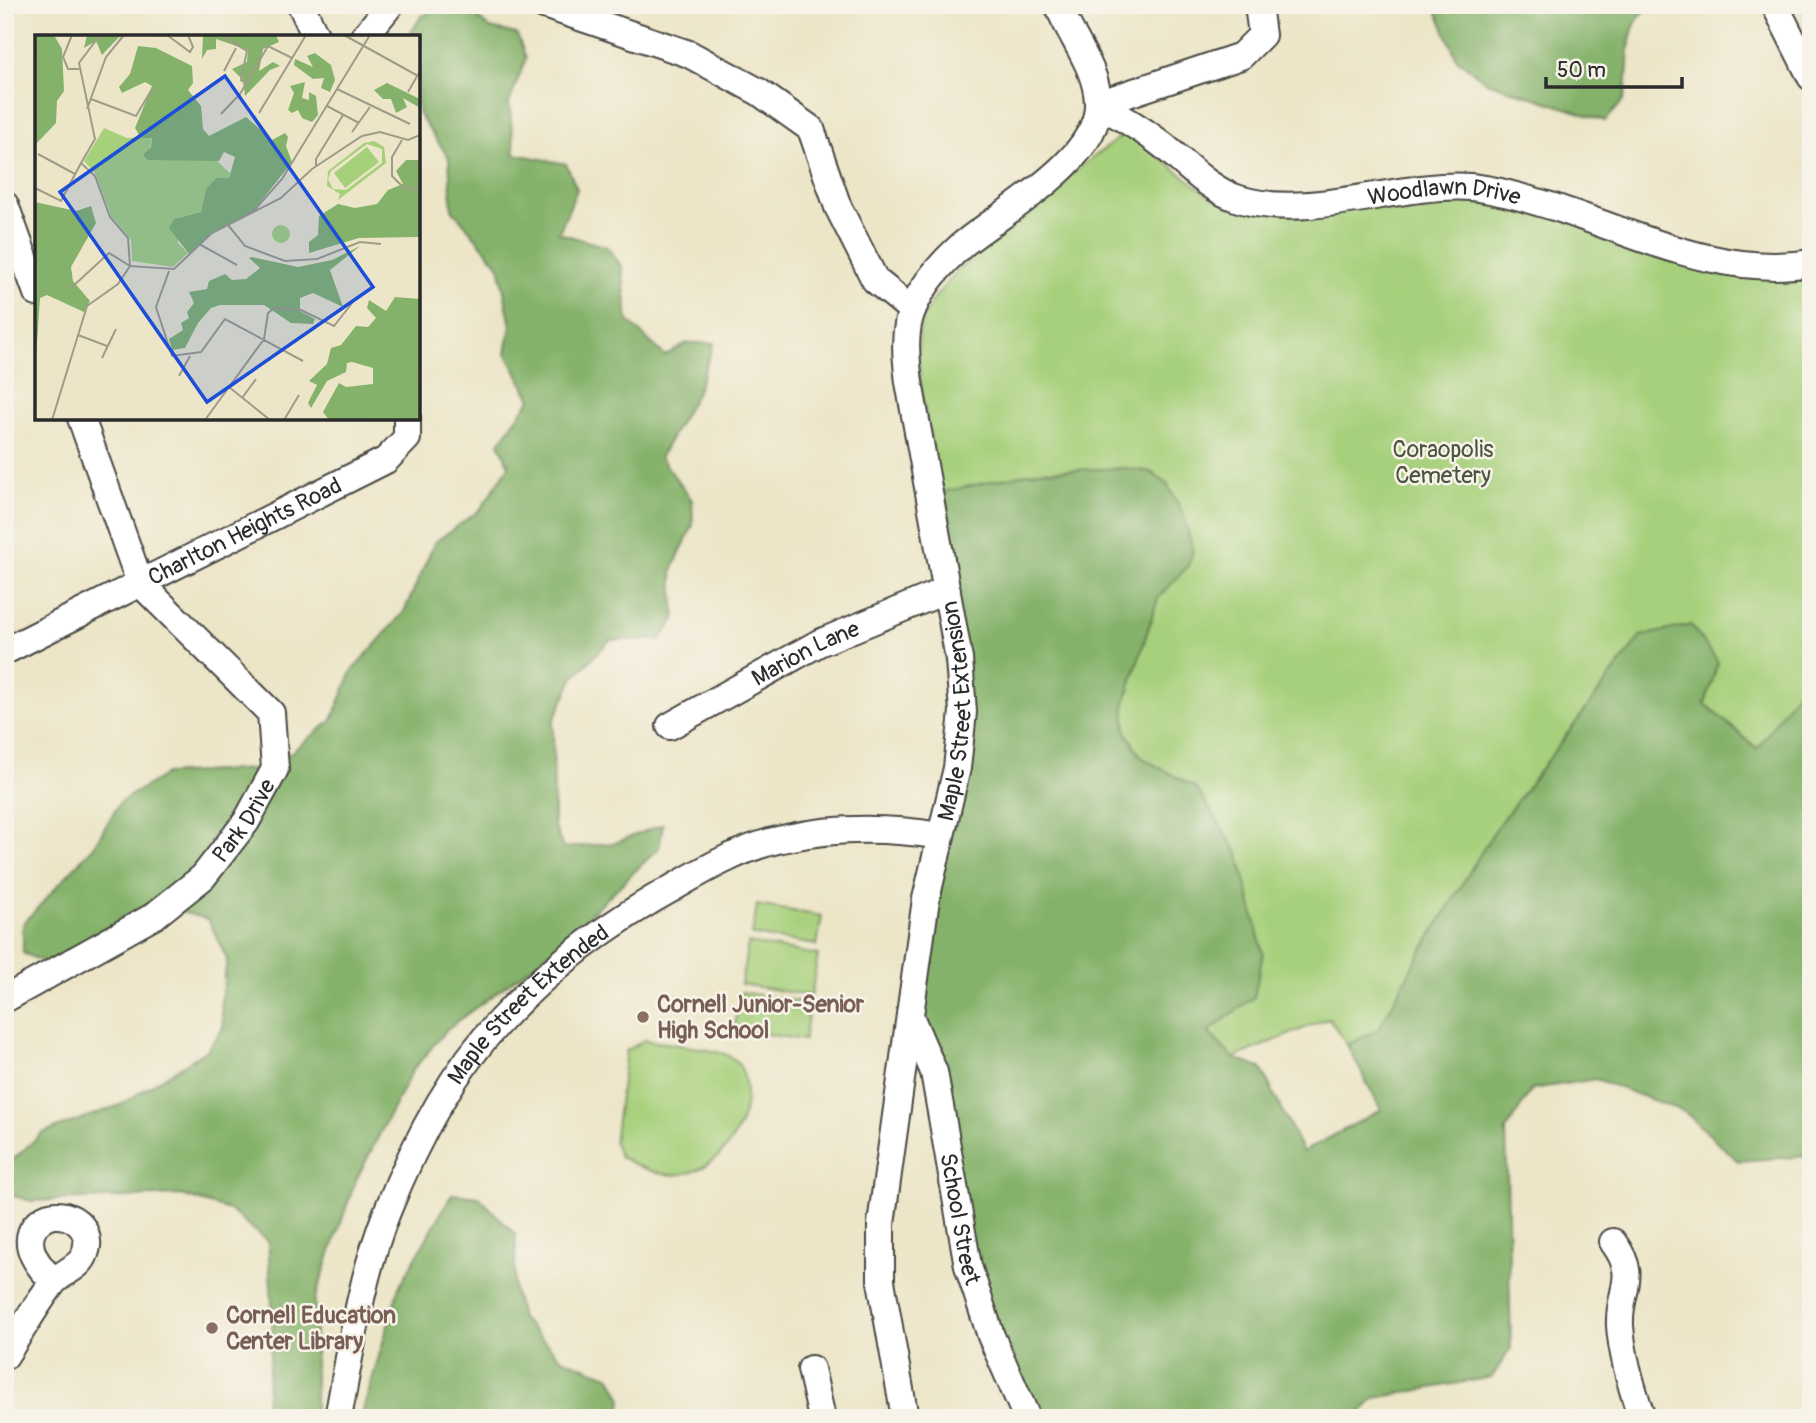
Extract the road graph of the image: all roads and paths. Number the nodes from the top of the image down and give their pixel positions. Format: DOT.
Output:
graph roads {
  1 [pos="301,5"];
  2 [pos="390,5"];
  3 [pos="544,5"];
  4 [pos="602,5"];
  5 [pos="1058,5"];
  6 [pos="1258,5"];
  7 [pos="1775,5"];
  8 [pos="624,31"];
  9 [pos="315,35"];
  10 [pos="365,35"];
  11 [pos="1808,65"];
  12 [pos="1098,104"];
  13 [pos="5,205"];
  14 [pos="1811,263"];
  15 [pos="35,288"];
  16 [pos="912,310"];
  17 [pos="82,420"];
  18 [pos="407,420"];
  19 [pos="140,583"];
  20 [pos="947,590"];
  21 [pos="5,651"];
  22 [pos="670,726"];
  23 [pos="940,836"];
  24 [pos="5,999"];
  25 [pos="909,1014"];
  26 [pos="1613,1242"];
  27 [pos="54,1281"];
  28 [pos="5,1356"];
  29 [pos="811,1369"];
  30 [pos="338,1418"];
  31 [pos="822,1418"];
  32 [pos="905,1418"];
  33 [pos="1027,1418"];
  34 [pos="1642,1418"];
  1 -- 9 [label="street"];
  2 -- 10 [label="street"];
  3 -- 8 [label="street"];
  4 -- 8 [label="street"];
  5 -- 12 [label="street, Maple Street Extension"];
  6 -- 12 [label="street"];
  7 -- 11 [label="street"];
  8 -- 16 [label="street"];
  12 -- 14 [label="street, Woodlawn Drive"];
  12 -- 16 [label="street, Maple Street Extension"];
  13 -- 15 [label="street"];
  16 -- 20 [label="street, Maple Street Extension"];
  17 -- 19 [label="street, Charlton Heights Road"];
  18 -- 19 [label="street, Charlton Heights Road"];
  19 -- 21 [label="street"];
  19 -- 24 [label="street, Park Drive"];
  20 -- 22 [label="street, Marion Lane"];
  20 -- 23 [label="street, Maple Street Extension"];
  23 -- 25 [label="street, Maple Street Extension"];
  23 -- 30 [label="street, Maple Street Extended"];
  25 -- 32 [label="street, Maple Street Extension"];
  25 -- 33 [label="street, School Street"];
  26 -- 34 [label="street"];
  27 -- 28 [label="street"];
  29 -- 31 [label="street"];
}
